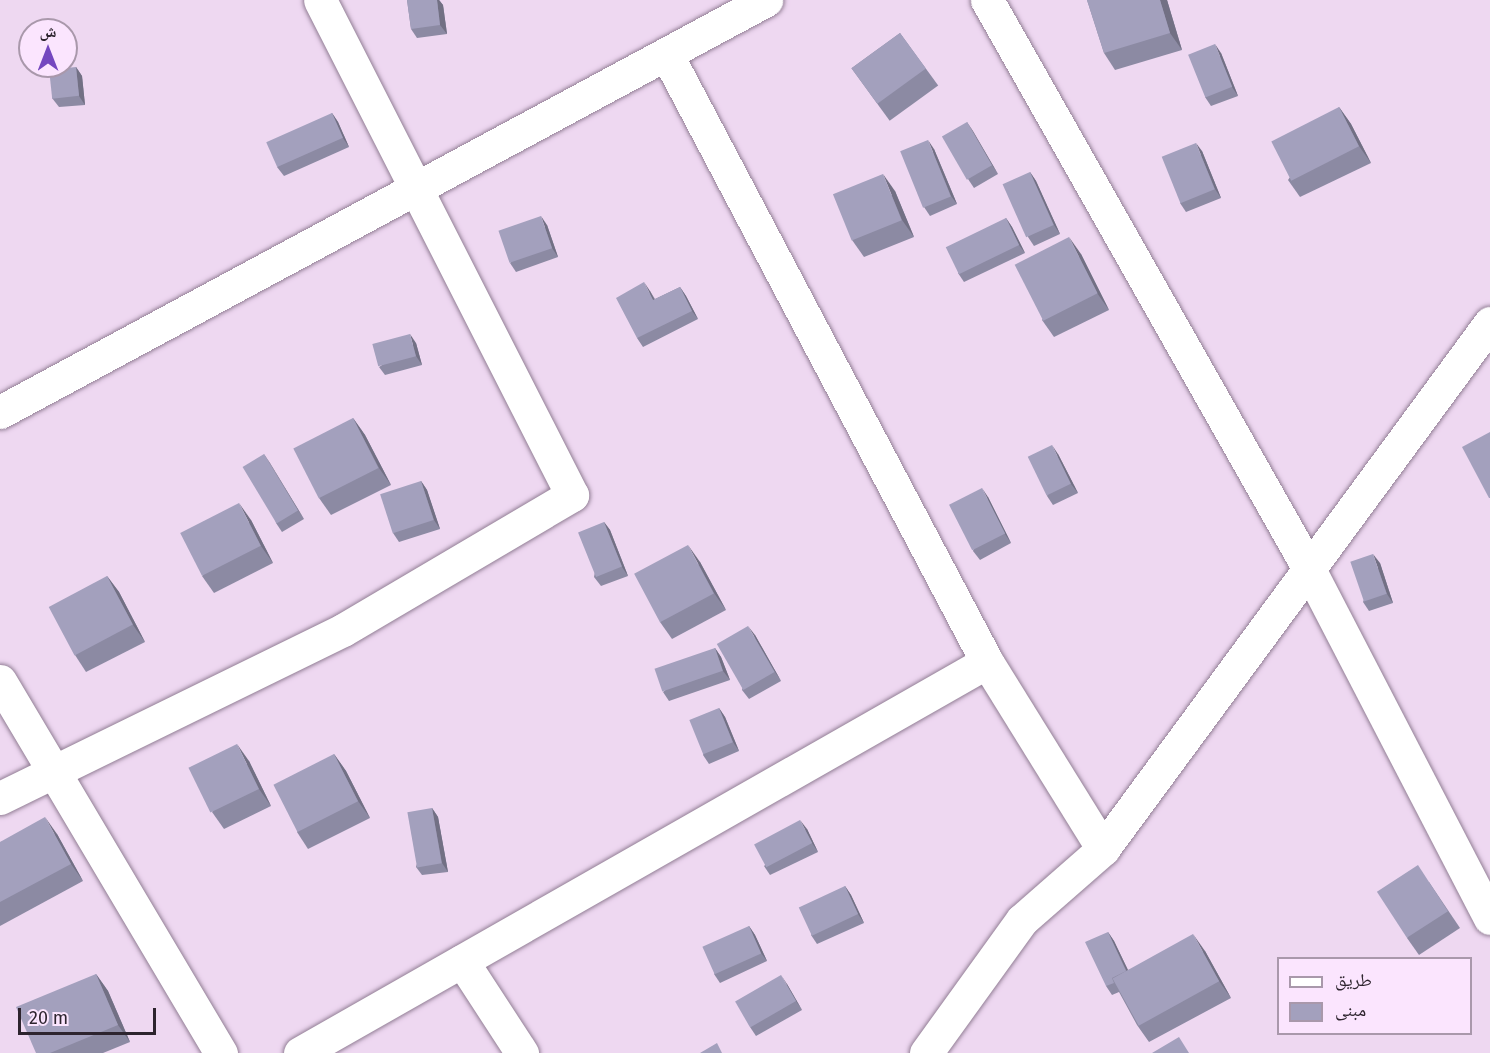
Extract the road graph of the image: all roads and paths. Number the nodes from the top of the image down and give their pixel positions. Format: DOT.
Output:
graph roads {
  1 [pos="320,0"];
  2 [pos="765,0"];
  3 [pos="987,0"];
  4 [pos="667,55"];
  5 [pos="417,188"];
  6 [pos="1490,323"];
  7 [pos="0,412"];
  8 [pos="1309,569"];
  9 [pos="987,662"];
  10 [pos="0,681"];
  11 [pos="54,772"];
  12 [pos="0,798"];
  13 [pos="1102,849"];
  14 [pos="1490,918"];
  15 [pos="462,961"];
  16 [pos="221,1053"];
  17 [pos="300,1053"];
  18 [pos="522,1053"];
  19 [pos="926,1053"];
  1 -- 5 [label="street"];
  2 -- 4 [label="street"];
  3 -- 8 [label="street"];
  4 -- 5 [label="street"];
  4 -- 9 [label="street"];
  5 -- 7 [label="street"];
  5 -- 11 [label="street"];
  6 -- 8 [label="street"];
  8 -- 13 [label="street"];
  8 -- 14 [label="street"];
  9 -- 13 [label="street"];
  9 -- 15 [label="street"];
  10 -- 11 [label="street"];
  11 -- 12 [label="street"];
  11 -- 16 [label="street"];
  13 -- 19 [label="street"];
  15 -- 17 [label="street"];
  15 -- 18 [label="street"];
}
